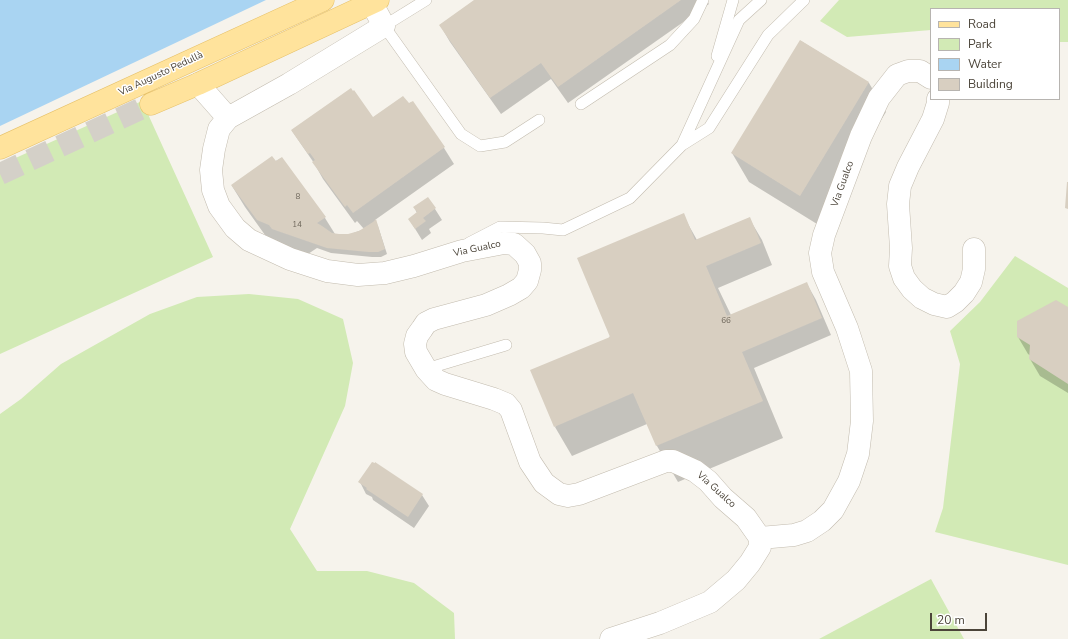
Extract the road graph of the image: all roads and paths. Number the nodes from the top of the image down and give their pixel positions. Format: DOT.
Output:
graph roads {
  1 [pos="323,0"];
  2 [pos="426,0"];
  3 [pos="703,0"];
  4 [pos="733,0"];
  5 [pos="761,0"];
  6 [pos="804,0"];
  7 [pos="373,1"];
  8 [pos="384,26"];
  9 [pos="930,77"];
  10 [pos="198,84"];
  11 [pos="705,95"];
  12 [pos="938,100"];
  13 [pos="151,104"];
  14 [pos="581,104"];
  15 [pos="228,118"];
  16 [pos="539,120"];
  17 [pos="682,145"];
  18 [pos="0,148"];
  19 [pos="974,249"];
  20 [pos="462,251"];
  21 [pos="506,345"];
  22 [pos="426,369"];
  23 [pos="760,538"];
  24 [pos="610,639"];
  1 -- 18 [label="main road, Via Augusto Pedullà"];
  2 -- 8 [label="lane"];
  3 -- 14 [label="lane"];
  4 -- 11 [label="lane"];
  5 -- 11 [label="lane"];
  6 -- 17 [label="lane"];
  7 -- 8 [label="street"];
  7 -- 10 [label="main road"];
  8 -- 15 [label="street, Via Gualco"];
  8 -- 16 [label="lane"];
  9 -- 23 [label="street, Via Gualco"];
  10 -- 13 [label="main road"];
  10 -- 15 [label="street"];
  11 -- 17 [label="lane"];
  12 -- 19 [label="street"];
  15 -- 20 [label="street, Via Gualco"];
  17 -- 20 [label="lane"];
  20 -- 22 [label="street, Via Gualco"];
  21 -- 22 [label="lane"];
  22 -- 23 [label="street, Via Gualco"];
  23 -- 24 [label="street"];
}
